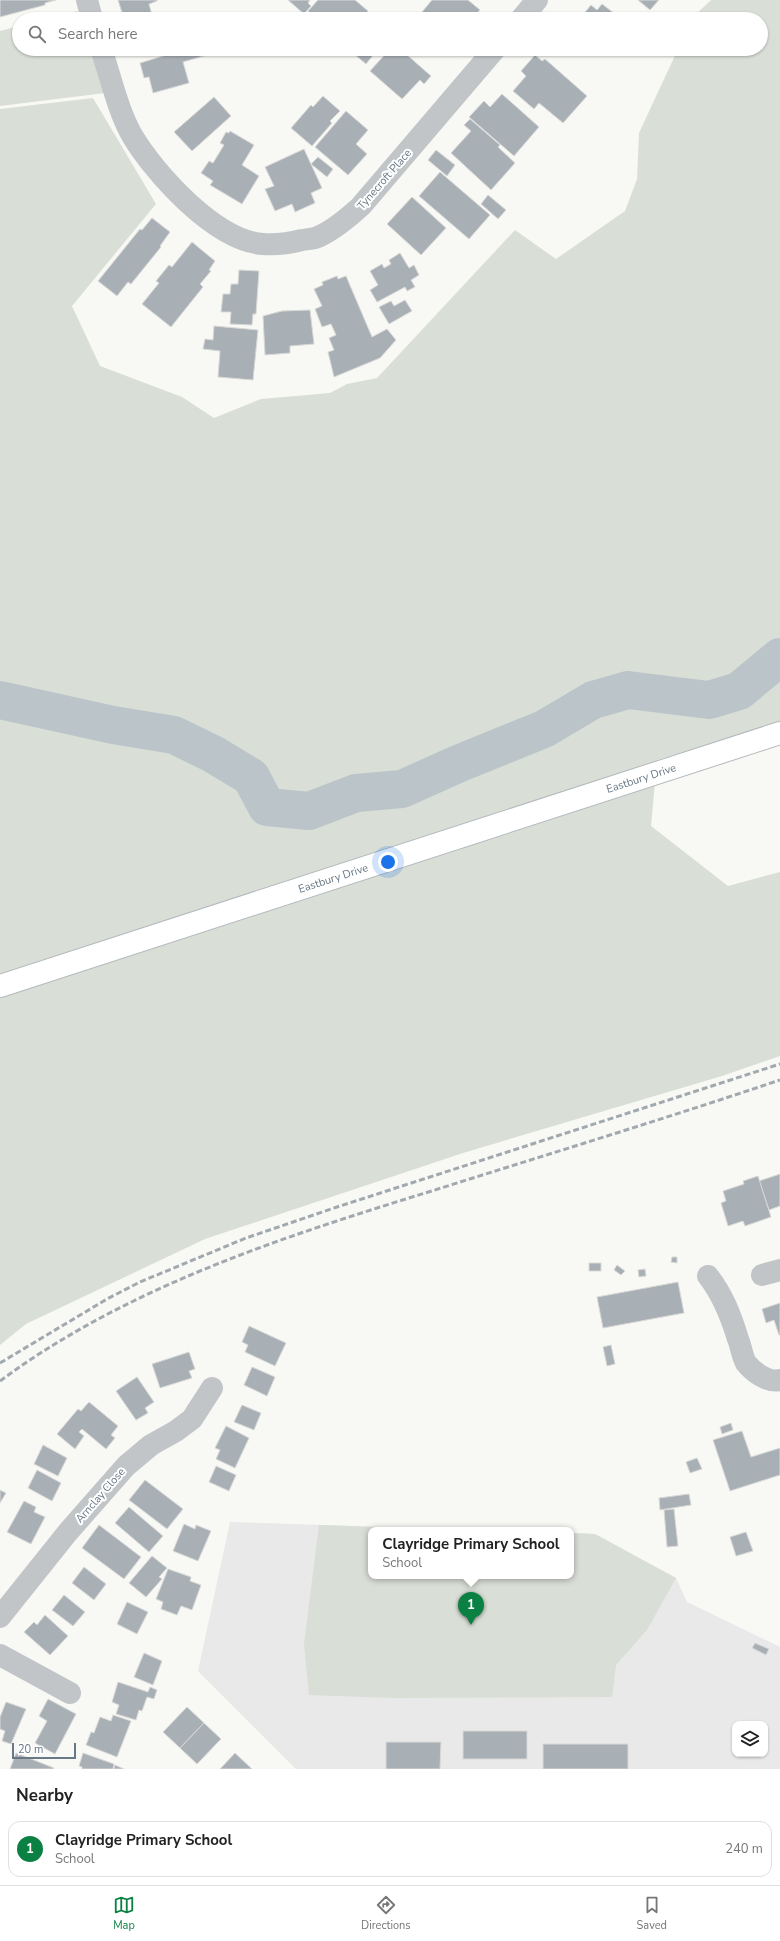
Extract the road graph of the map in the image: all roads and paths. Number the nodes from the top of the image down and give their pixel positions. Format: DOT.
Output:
graph roads {
  1 [pos="87,0"];
  2 [pos="537,0"];
  3 [pos="90,12"];
  4 [pos="526,12"];
  5 [pos="103,56"];
  6 [pos="489,56"];
  7 [pos="780,733"];
  8 [pos="0,986"];
  9 [pos="708,1276"];
  10 [pos="780,1380"];
  11 [pos="212,1388"];
  12 [pos="0,1617"];
  13 [pos="0,1655"];
  14 [pos="70,1693"];
  1 -- 3 [label="street"];
  2 -- 4 [label="street"];
  5 -- 6 [label="street, Tynecroft Place"];
  7 -- 8 [label="street, Eastbury Drive"];
  9 -- 10 [label="street"];
  11 -- 12 [label="street, Arnclay Close"];
  13 -- 14 [label="street"];
}
